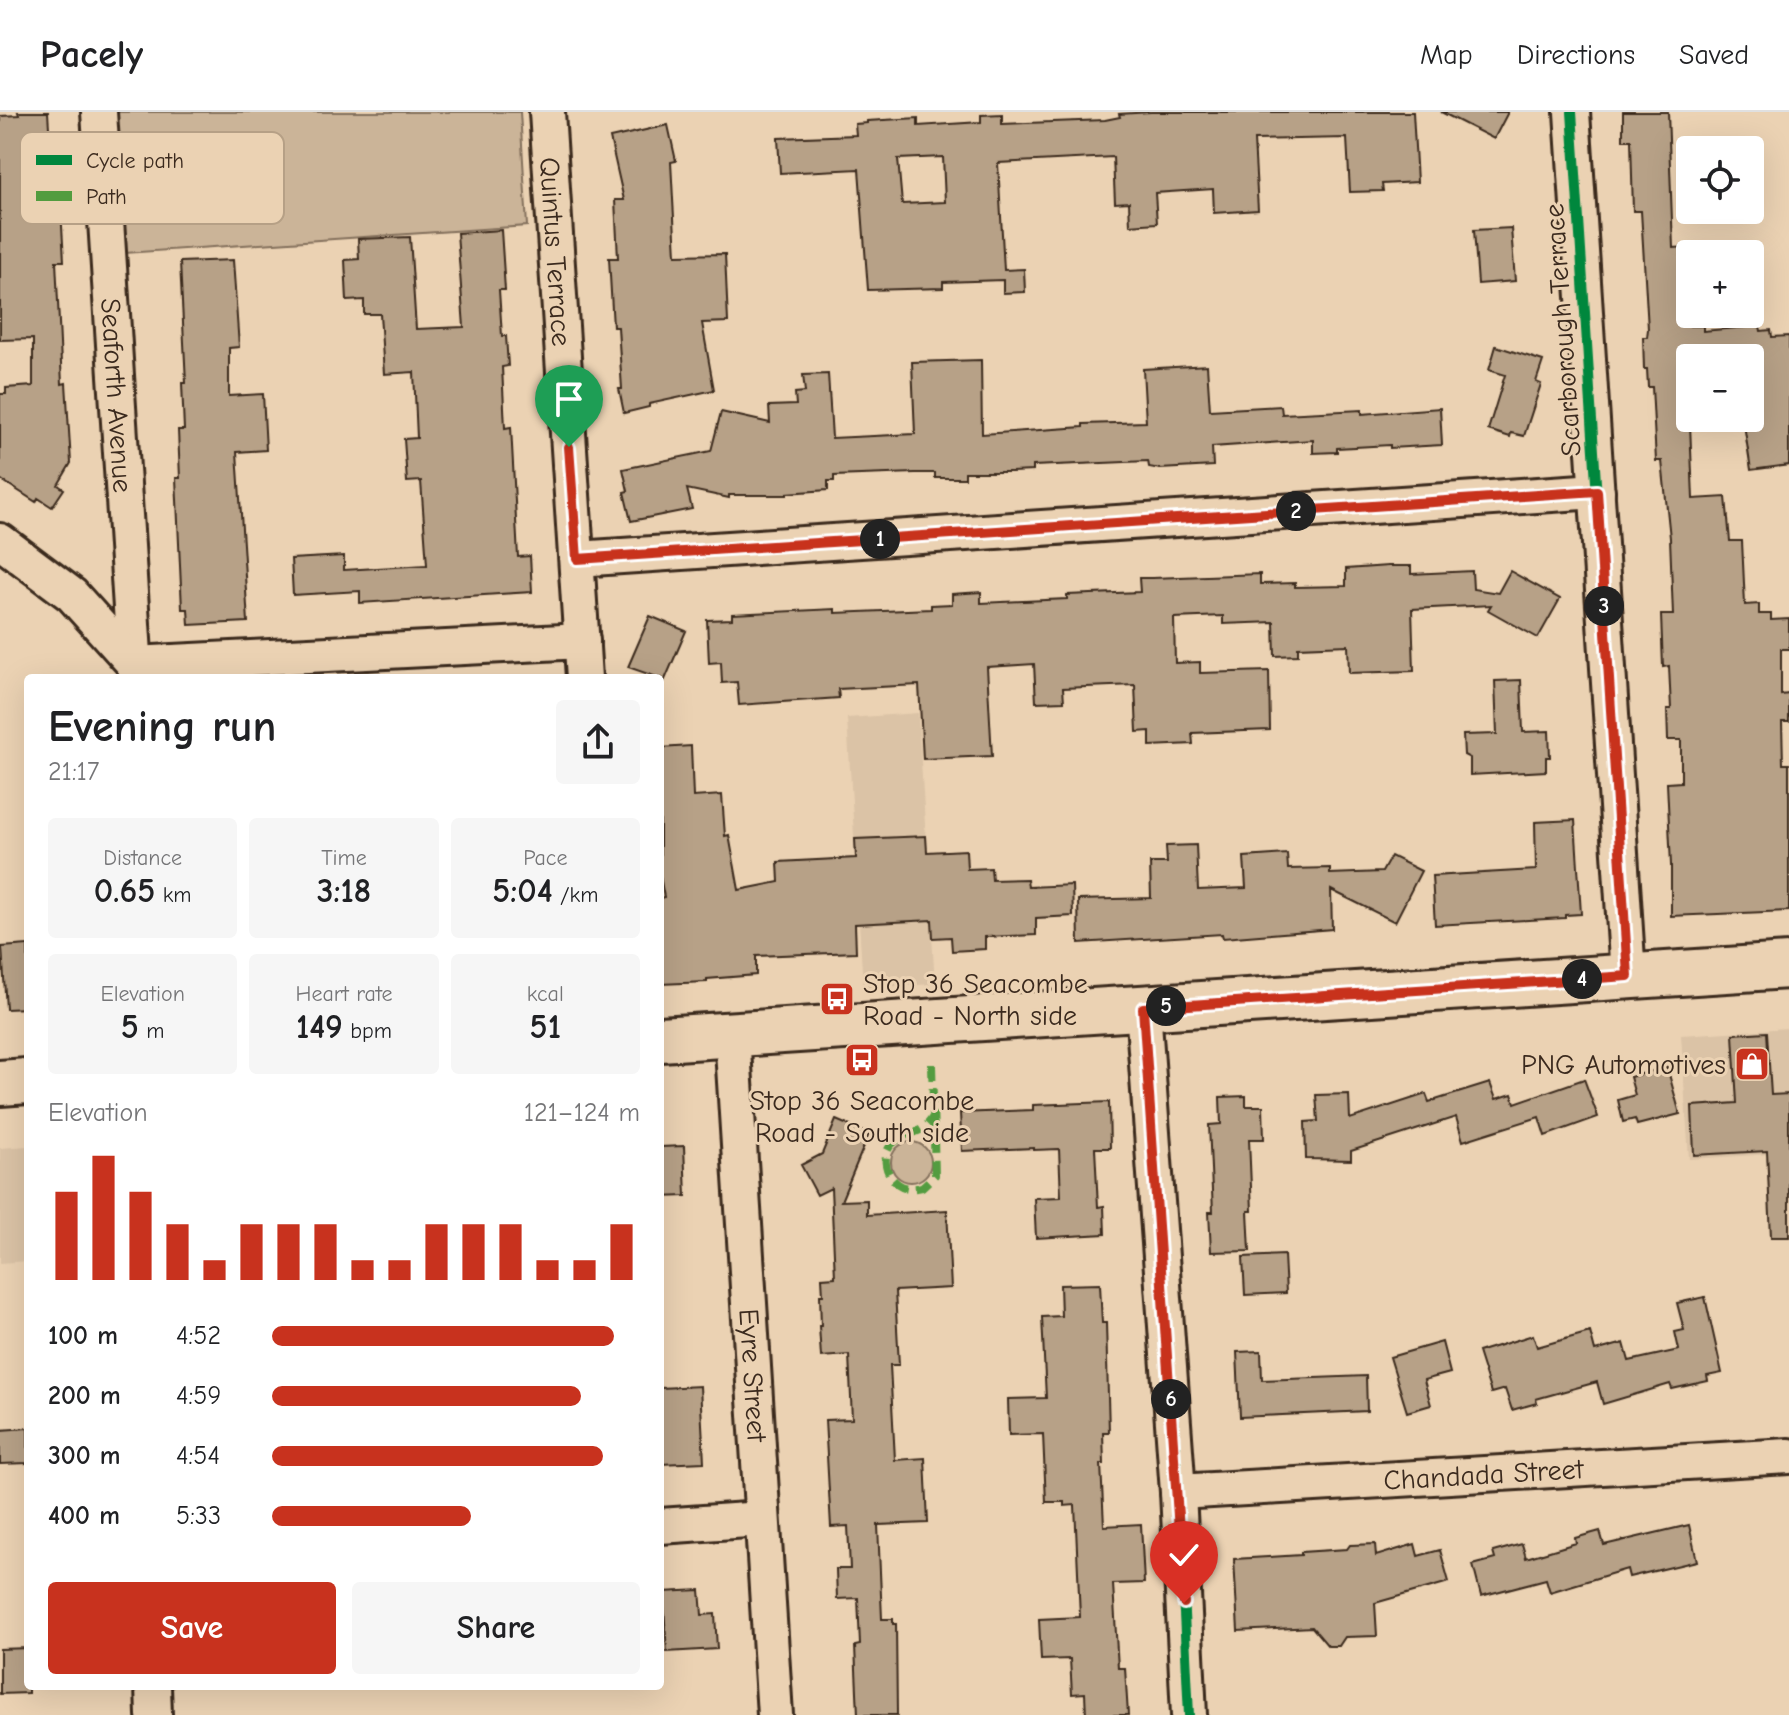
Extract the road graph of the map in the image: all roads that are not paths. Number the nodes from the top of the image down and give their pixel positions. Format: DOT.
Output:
graph roads {
  1 [pos="99,112"];
  2 [pos="547,112"];
  3 [pos="1572,112"];
  4 [pos="100,132"];
  5 [pos="106,224"];
  6 [pos="1597,491"];
  7 [pos="0,541"];
  8 [pos="577,559"];
  9 [pos="582,641"];
  10 [pos="135,671"];
  11 [pos="584,674"];
  12 [pos="1789,966"];
  13 [pos="1628,976"];
  14 [pos="1143,1008"];
  15 [pos="732,1034"];
  16 [pos="664,1039"];
  17 [pos="24,1081"];
  18 [pos="0,1083"];
  19 [pos="1789,1456"];
  20 [pos="1178,1492"];
  21 [pos="762,1519"];
  22 [pos="664,1526"];
  23 [pos="153,1690"];
  24 [pos="154,1715"];
  25 [pos="775,1715"];
  26 [pos="1189,1715"];
  1 -- 4 [label="street, Seaforth Avenue"];
  2 -- 8 [label="street, Quintus Terrace"];
  3 -- 6 [label="street, Scarborough Terrace"];
  5 -- 10 [label="street, Seaforth Avenue"];
  6 -- 8 [label="street"];
  6 -- 13 [label="street, Scarborough Terrace"];
  7 -- 10 [label="street"];
  8 -- 9 [label="street, Quintus Terrace"];
  9 -- 10 [label="street"];
  9 -- 11 [label="street, Quintus Terrace"];
  12 -- 13 [label="main road"];
  13 -- 14 [label="main road"];
  14 -- 15 [label="main road"];
  14 -- 20 [label="street"];
  15 -- 16 [label="main road"];
  15 -- 21 [label="street, Eyre Street"];
  17 -- 18 [label="main road"];
  19 -- 20 [label="street, Chandada Street"];
  20 -- 26 [label="street"];
  21 -- 22 [label="street"];
  21 -- 25 [label="street, Eyre Street"];
  23 -- 24 [label="street"];
}
